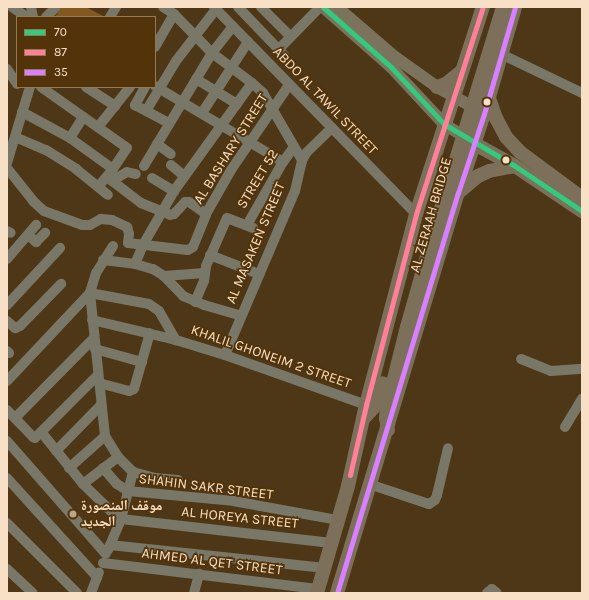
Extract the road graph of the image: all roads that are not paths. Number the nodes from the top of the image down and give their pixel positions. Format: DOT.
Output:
graph roads {
  1 [pos="12,7"];
  2 [pos="56,7"];
  3 [pos="116,7"];
  4 [pos="261,7"];
  5 [pos="320,7"];
  6 [pos="323,7"];
  7 [pos="337,7"];
  8 [pos="483,7"];
  9 [pos="494,7"];
  10 [pos="503,7"];
  11 [pos="515,7"];
  12 [pos="215,8"];
  13 [pos="240,8"];
  14 [pos="170,10"];
  15 [pos="26,16"];
  16 [pos="47,16"];
  17 [pos="111,16"];
  18 [pos="233,26"];
  19 [pos="194,35"];
  20 [pos="291,37"];
  21 [pos="248,42"];
  22 [pos="156,45"];
  23 [pos="212,53"];
  24 [pos="501,54"];
  25 [pos="232,68"];
  26 [pos="462,71"];
  27 [pos="196,79"];
  28 [pos="252,83"];
  29 [pos="289,85"];
  30 [pos="157,87"];
  31 [pos="437,87"];
  32 [pos="20,88"];
  33 [pos="30,88"];
  34 [pos="41,88"];
  35 [pos="88,88"];
  36 [pos="125,88"];
  37 [pos="144,88"];
  38 [pos="216,92"];
  39 [pos="582,93"];
  40 [pos="453,97"];
  41 [pos="26,98"];
  42 [pos="489,98"];
  43 [pos="182,102"];
  44 [pos="237,104"];
  45 [pos="115,106"];
  46 [pos="273,108"];
  47 [pos="146,111"];
  48 [pos="22,112"];
  49 [pos="202,113"];
  50 [pos="484,114"];
  51 [pos="83,117"];
  52 [pos="169,123"];
  53 [pos="444,124"];
  54 [pos="222,125"];
  55 [pos="98,127"];
  56 [pos="332,128"];
  57 [pos="15,137"];
  58 [pos="70,138"];
  59 [pos="250,142"];
  60 [pos="512,143"];
  61 [pos="157,144"];
  62 [pos="475,144"];
  63 [pos="294,147"];
  64 [pos="172,154"];
  65 [pos="503,159"];
  66 [pos="302,160"];
  67 [pos="7,162"];
  68 [pos="283,162"];
  69 [pos="170,165"];
  70 [pos="144,166"];
  71 [pos="515,166"];
  72 [pos="7,168"];
  73 [pos="136,174"];
  74 [pos="111,176"];
  75 [pos="184,176"];
  76 [pos="152,178"];
  77 [pos="98,187"];
  78 [pos="174,191"];
  79 [pos="458,192"];
  80 [pos="108,195"];
  81 [pos="582,198"];
  82 [pos="162,211"];
  83 [pos="582,212"];
  84 [pos="206,214"];
  85 [pos="416,214"];
  86 [pos="36,225"];
  87 [pos="45,233"];
  88 [pos="28,235"];
  89 [pos="143,245"];
  90 [pos="113,246"];
  91 [pos="60,248"];
  92 [pos="210,255"];
  93 [pos="7,259"];
  94 [pos="104,260"];
  95 [pos="135,264"];
  96 [pos="205,273"];
  97 [pos="259,274"];
  98 [pos="164,276"];
  99 [pos="61,284"];
  100 [pos="90,293"];
  101 [pos="195,302"];
  102 [pos="7,305"];
  103 [pos="240,315"];
  104 [pos="92,320"];
  105 [pos="7,321"];
  106 [pos="150,334"];
  107 [pos="94,338"];
  108 [pos="176,340"];
  109 [pos="95,349"];
  110 [pos="225,354"];
  111 [pos="521,358"];
  112 [pos="142,362"];
  113 [pos="582,369"];
  114 [pos="98,379"];
  115 [pos="7,381"];
  116 [pos="582,399"];
  117 [pos="101,405"];
  118 [pos="366,405"];
  119 [pos="7,410"];
  120 [pos="15,418"];
  121 [pos="363,419"];
  122 [pos="565,428"];
  123 [pos="388,430"];
  124 [pos="38,435"];
  125 [pos="105,436"];
  126 [pos="7,441"];
  127 [pos="448,448"];
  128 [pos="56,451"];
  129 [pos="118,457"];
  130 [pos="69,468"];
  131 [pos="103,468"];
  132 [pos="133,472"];
  133 [pos="7,478"];
  134 [pos="178,480"];
  135 [pos="83,484"];
  136 [pos="369,484"];
  137 [pos="128,491"];
  138 [pos="121,520"];
  139 [pos="338,520"];
  140 [pos="7,522"];
  141 [pos="332,543"];
  142 [pos="110,545"];
  143 [pos="104,559"];
  144 [pos="325,568"];
  145 [pos="7,570"];
  146 [pos="199,574"];
  147 [pos="97,577"];
  148 [pos="318,591"];
  149 [pos="33,593"];
  150 [pos="77,593"];
  151 [pos="91,593"];
  152 [pos="194,593"];
  153 [pos="337,593"];
  1 -- 15 [label="street"];
  2 -- 16 [label="street"];
  3 -- 17 [label="street"];
  4 -- 20 [label="street"];
  5 -- 20 [label="street"];
  6 -- 53 [label="main road"];
  7 -- 31 [label="main road"];
  8 -- 26 [label="highway"];
  9 -- 121 [label="highway, AL ZERAAH BRIDGE, bridge"];
  10 -- 123 [label="highway, AL ZERAAH BRIDGE, bridge"];
  11 -- 24 [label="highway"];
  12 -- 18 [label="street, ABDO AL TAWIL STREET"];
  12 -- 19 [label="street"];
  13 -- 20 [label="street"];
  14 -- 19 [label="street"];
  14 -- 22 [label="street"];
  18 -- 21 [label="street, ABDO AL TAWIL STREET"];
  18 -- 23 [label="street"];
  19 -- 23 [label="street"];
  19 -- 30 [label="street"];
  21 -- 25 [label="street"];
  21 -- 29 [label="street, ABDO AL TAWIL STREET"];
  23 -- 25 [label="street"];
  23 -- 27 [label="street"];
  24 -- 39 [label="street"];
  24 -- 42 [label="highway"];
  25 -- 28 [label="street"];
  25 -- 38 [label="street"];
  26 -- 31 [label="highway"];
  26 -- 40 [label="highway"];
  27 -- 38 [label="street"];
  27 -- 43 [label="street"];
  28 -- 44 [label="street"];
  28 -- 46 [label="street"];
  29 -- 46 [label="street, AL BASHARY STREET"];
  29 -- 56 [label="street, ABDO AL TAWIL STREET"];
  30 -- 43 [label="street"];
  30 -- 47 [label="street"];
  31 -- 40 [label="main road"];
  32 -- 41 [label="street"];
  33 -- 41 [label="street"];
  34 -- 51 [label="street"];
  35 -- 45 [label="street"];
  36 -- 45 [label="street"];
  37 -- 47 [label="street"];
  38 -- 44 [label="street"];
  38 -- 49 [label="street"];
  40 -- 50 [label="main road"];
  40 -- 53 [label="highway"];
  41 -- 48 [label="street"];
  42 -- 50 [label="highway"];
  42 -- 60 [label="highway"];
  43 -- 49 [label="street"];
  43 -- 52 [label="street"];
  44 -- 54 [label="street"];
  45 -- 55 [label="street"];
  46 -- 59 [label="street, AL BASHARY STREET"];
  46 -- 63 [label="street"];
  47 -- 52 [label="street"];
  48 -- 57 [label="street"];
  48 -- 58 [label="street"];
  49 -- 54 [label="street"];
  50 -- 62 [label="highway"];
  51 -- 55 [label="street"];
  51 -- 58 [label="street"];
  52 -- 61 [label="street"];
  53 -- 62 [label="main road"];
  53 -- 85 [label="highway"];
  54 -- 59 [label="street"];
  54 -- 75 [label="street"];
  55 -- 74 [label="street"];
  56 -- 66 [label="street, AL MASAKEN STREET"];
  56 -- 85 [label="street, ABDO AL TAWIL STREET"];
  57 -- 67 [label="street"];
  57 -- 77 [label="street"];
  58 -- 74 [label="street"];
  59 -- 68 [label="street"];
  59 -- 84 [label="street, AL BASHARY STREET"];
  60 -- 65 [label="highway"];
  60 -- 81 [label="highway"];
  61 -- 64 [label="street"];
  61 -- 70 [label="street"];
  62 -- 65 [label="highway"];
  62 -- 79 [label="highway"];
  63 -- 66 [label="street"];
  63 -- 68 [label="street, STREET 52"];
  65 -- 71 [label="highway"];
  66 -- 97 [label="street, AL MASAKEN STREET"];
  68 -- 92 [label="street, STREET 52"];
  69 -- 75 [label="street"];
  71 -- 79 [label="highway"];
  71 -- 83 [label="highway"];
  72 -- 89 [label="street"];
  73 -- 74 [label="street"];
  74 -- 77 [label="street"];
  74 -- 82 [label="street"];
  75 -- 78 [label="street"];
  76 -- 78 [label="street"];
  77 -- 80 [label="street"];
  78 -- 82 [label="street"];
  79 -- 123 [label="highway"];
  82 -- 84 [label="street"];
  82 -- 89 [label="street"];
  84 -- 89 [label="street, AL BASHARY STREET"];
  85 -- 118 [label="highway"];
  86 -- 88 [label="street"];
  87 -- 88 [label="street"];
  88 -- 93 [label="street"];
  89 -- 95 [label="street"];
  90 -- 94 [label="street"];
  91 -- 102 [label="street"];
  92 -- 96 [label="street, STREET 52"];
  92 -- 97 [label="street"];
  94 -- 95 [label="street"];
  94 -- 100 [label="street"];
  95 -- 98 [label="street"];
  96 -- 98 [label="street"];
  96 -- 101 [label="street, STREET 52"];
  97 -- 103 [label="street, AL MASAKEN STREET"];
  98 -- 101 [label="street"];
  99 -- 105 [label="street"];
  100 -- 104 [label="street"];
  100 -- 108 [label="street, KHALIL GHONEIM 2 STREET"];
  100 -- 115 [label="street"];
  101 -- 103 [label="street"];
  103 -- 110 [label="street, AL MASAKEN STREET"];
  104 -- 106 [label="street"];
  104 -- 107 [label="street"];
  106 -- 108 [label="street"];
  106 -- 112 [label="street"];
  107 -- 109 [label="street"];
  107 -- 120 [label="street"];
  108 -- 110 [label="street, KHALIL GHONEIM 2 STREET"];
  109 -- 112 [label="street"];
  109 -- 114 [label="street"];
  110 -- 118 [label="street, KHALIL GHONEIM 2 STREET"];
  111 -- 113 [label="street"];
  112 -- 114 [label="street"];
  114 -- 117 [label="street"];
  114 -- 124 [label="street"];
  116 -- 122 [label="street"];
  117 -- 125 [label="street"];
  117 -- 128 [label="street"];
  118 -- 121 [label="highway"];
  119 -- 120 [label="street"];
  120 -- 124 [label="street"];
  121 -- 139 [label="highway"];
  123 -- 136 [label="highway"];
  124 -- 128 [label="street"];
  125 -- 129 [label="street"];
  125 -- 130 [label="street"];
  126 -- 143 [label="street"];
  127 -- 136 [label="street"];
  128 -- 130 [label="street"];
  129 -- 131 [label="street"];
  129 -- 132 [label="street"];
  130 -- 135 [label="street"];
  131 -- 135 [label="street"];
  131 -- 137 [label="street, SHAHIN SAKR STREET"];
  132 -- 134 [label="street"];
  132 -- 137 [label="street"];
  133 -- 147 [label="street"];
  135 -- 138 [label="street"];
  136 -- 153 [label="highway"];
  137 -- 138 [label="street"];
  137 -- 139 [label="street, SHAHIN SAKR STREET"];
  138 -- 141 [label="street, AL HOREYA STREET"];
  138 -- 142 [label="street"];
  139 -- 141 [label="highway"];
  140 -- 150 [label="street"];
  141 -- 144 [label="highway"];
  142 -- 143 [label="street"];
  142 -- 144 [label="street"];
  143 -- 146 [label="street, AHMED AL QET STREET"];
  143 -- 147 [label="street"];
  144 -- 148 [label="highway"];
  145 -- 149 [label="street"];
  146 -- 148 [label="street, AHMED AL QET STREET"];
  146 -- 152 [label="street"];
  147 -- 151 [label="street"];
}
